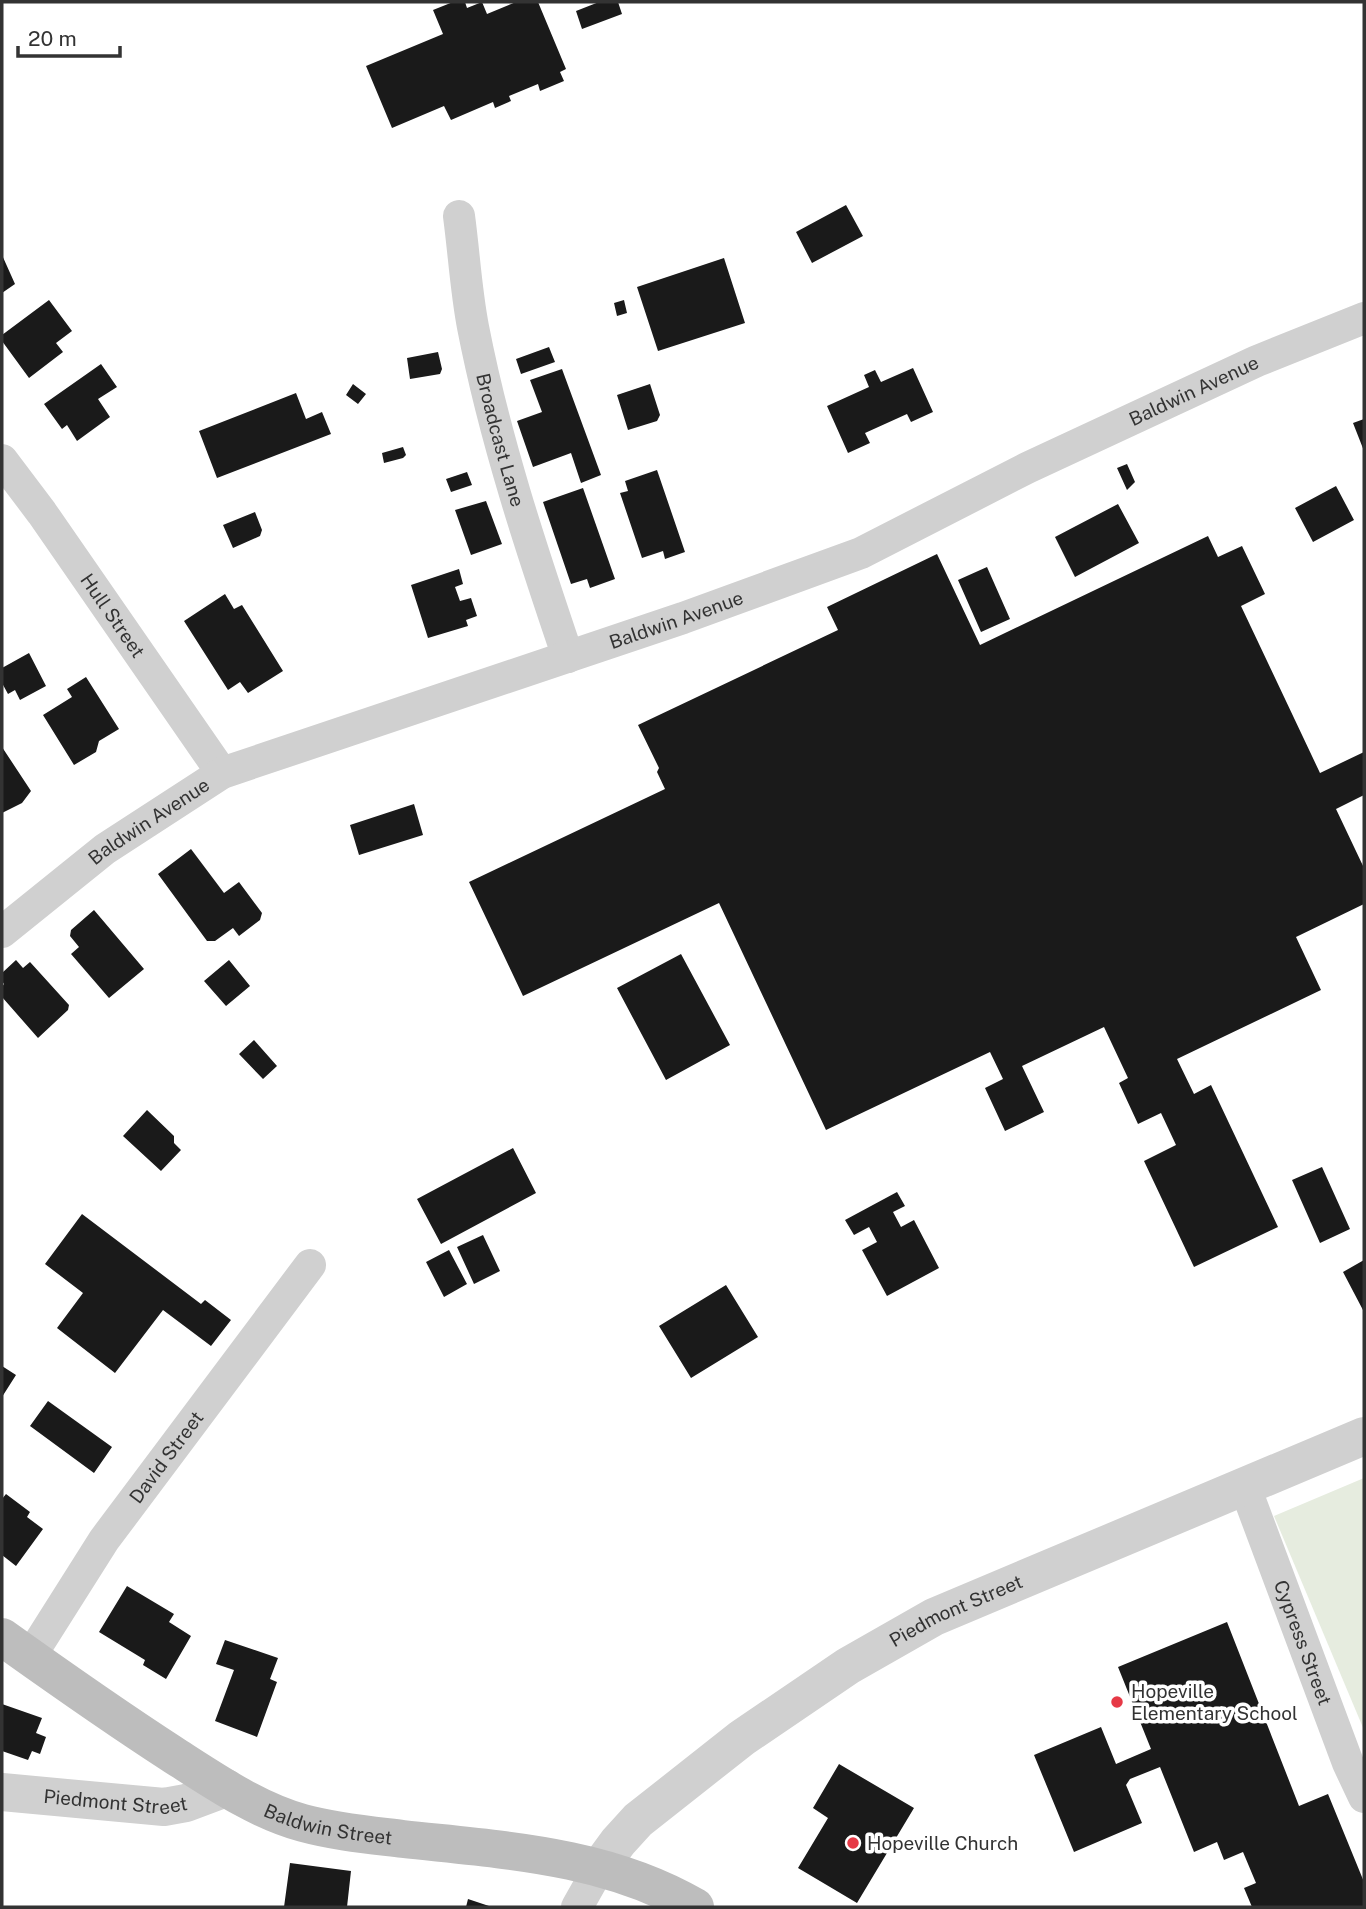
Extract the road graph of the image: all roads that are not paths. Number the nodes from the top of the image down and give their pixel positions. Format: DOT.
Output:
graph roads {
  1 [pos="459,216"];
  2 [pos="1364,318"];
  3 [pos="2,460"];
  4 [pos="568,657"];
  5 [pos="222,773"];
  6 [pos="2,932"];
  7 [pos="310,1265"];
  8 [pos="1364,1436"];
  9 [pos="1245,1488"];
  10 [pos="16,1647"];
  11 [pos="226,1788"];
  12 [pos="2,1792"];
  13 [pos="1364,1797"];
  14 [pos="599,1868"];
  15 [pos="577,1907"];
  16 [pos="695,1907"];
  1 -- 4 [label="street, Broadcast Lane"];
  2 -- 4 [label="street, Baldwin Avenue"];
  3 -- 5 [label="street, Hull Street"];
  4 -- 5 [label="street, Baldwin Avenue"];
  5 -- 6 [label="street, Baldwin Avenue"];
  7 -- 10 [label="street, David Street"];
  8 -- 9 [label="street, Piedmont Street"];
  9 -- 13 [label="street, Cypress Street"];
  9 -- 14 [label="street, Piedmont Street"];
  10 -- 11 [label="main road, Baldwin Street"];
  11 -- 12 [label="street, Piedmont Street"];
  11 -- 14 [label="main road, Baldwin Street"];
  14 -- 15 [label="street"];
  14 -- 16 [label="main road, Baldwin Street"];
}
